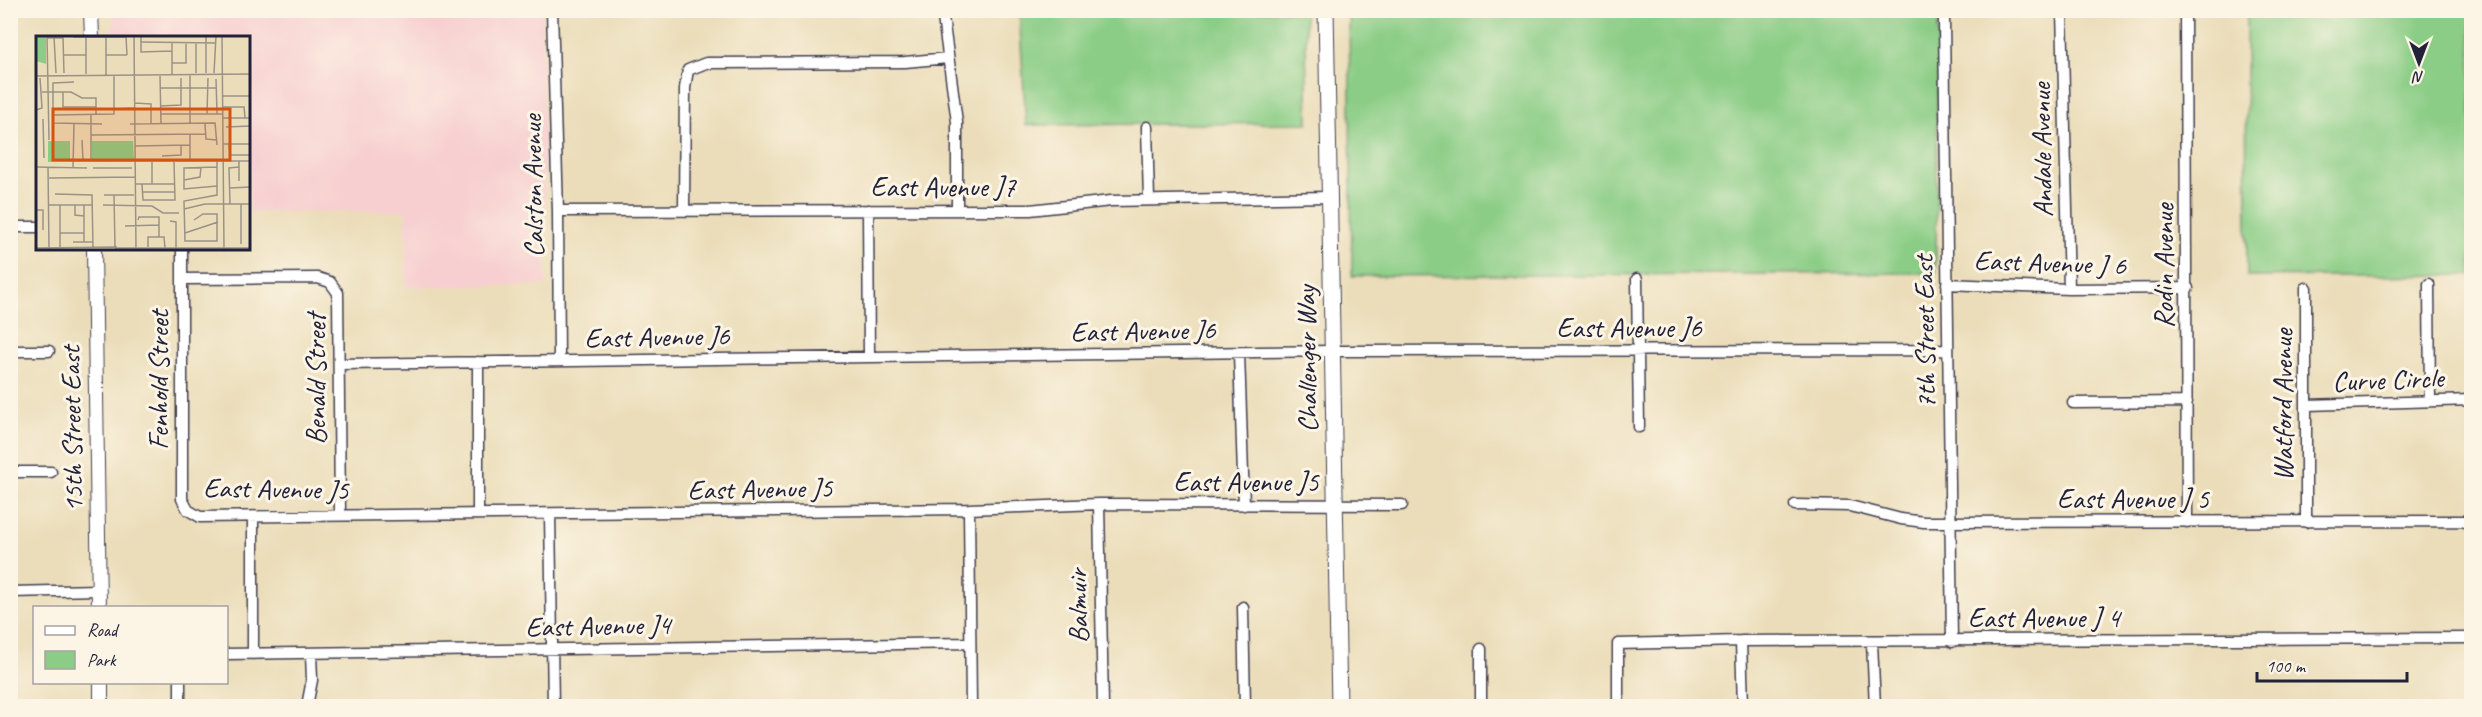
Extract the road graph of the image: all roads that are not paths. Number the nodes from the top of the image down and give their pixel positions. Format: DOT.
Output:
graph roads {
  1 [pos="91,10"];
  2 [pos="552,10"];
  3 [pos="942,10"];
  4 [pos="1326,10"];
  5 [pos="2062,10"];
  6 [pos="2185,10"];
  7 [pos="1944,20"];
  8 [pos="92,36"];
  9 [pos="948,58"];
  10 [pos="10,88"];
  11 [pos="1147,127"];
  12 [pos="10,135"];
  13 [pos="1328,197"];
  14 [pos="1149,200"];
  15 [pos="684,209"];
  16 [pos="868,210"];
  17 [pos="957,210"];
  18 [pos="558,211"];
  19 [pos="10,227"];
  20 [pos="36,227"];
  21 [pos="94,250"];
  22 [pos="182,250"];
  23 [pos="182,279"];
  24 [pos="1637,279"];
  25 [pos="1947,284"];
  26 [pos="2429,284"];
  27 [pos="2188,288"];
  28 [pos="2306,288"];
  29 [pos="2069,289"];
  30 [pos="1948,350"];
  31 [pos="10,351"];
  32 [pos="49,351"];
  33 [pos="1332,351"];
  34 [pos="1638,351"];
  35 [pos="1239,352"];
  36 [pos="869,357"];
  37 [pos="558,361"];
  38 [pos="478,362"];
  39 [pos="339,364"];
  40 [pos="2472,400"];
  41 [pos="2430,401"];
  42 [pos="2187,402"];
  43 [pos="2073,403"];
  44 [pos="2307,405"];
  45 [pos="1639,427"];
  46 [pos="10,472"];
  47 [pos="51,472"];
  48 [pos="1099,504"];
  49 [pos="1244,505"];
  50 [pos="1335,505"];
  51 [pos="1402,505"];
  52 [pos="1795,505"];
  53 [pos="969,509"];
  54 [pos="188,510"];
  55 [pos="478,513"];
  56 [pos="340,514"];
  57 [pos="550,514"];
  58 [pos="253,517"];
  59 [pos="1950,522"];
  60 [pos="2187,522"];
  61 [pos="2306,522"];
  62 [pos="2472,527"];
  63 [pos="98,590"];
  64 [pos="10,592"];
  65 [pos="99,606"];
  66 [pos="1243,607"];
  67 [pos="2472,638"];
  68 [pos="1741,641"];
  69 [pos="1953,642"];
  70 [pos="970,643"];
  71 [pos="1872,643"];
  72 [pos="1481,649"];
  73 [pos="552,650"];
  74 [pos="310,653"];
  75 [pos="228,654"];
  76 [pos="253,654"];
  77 [pos="101,684"];
  78 [pos="180,684"];
  79 [pos="101,706"];
  80 [pos="180,706"];
  81 [pos="307,706"];
  82 [pos="553,706"];
  83 [pos="971,706"];
  84 [pos="1103,706"];
  85 [pos="1245,706"];
  86 [pos="1339,706"];
  87 [pos="1481,706"];
  88 [pos="1618,706"];
  89 [pos="1743,706"];
  90 [pos="1875,706"];
  1 -- 8 [label="street"];
  2 -- 18 [label="street, Calston Avenue"];
  3 -- 9 [label="street"];
  4 -- 13 [label="main road, Challenger Way"];
  5 -- 29 [label="street, Andale Avenue"];
  6 -- 27 [label="street, Rodin Avenue"];
  7 -- 25 [label="street, 7th Street East"];
  9 -- 15 [label="street"];
  9 -- 17 [label="street"];
  10 -- 12 [label="street"];
  11 -- 14 [label="street"];
  13 -- 14 [label="street, East Avenue J7"];
  13 -- 33 [label="main road, Challenger Way"];
  14 -- 17 [label="street, East Avenue J7"];
  15 -- 16 [label="street, East Avenue J7"];
  15 -- 18 [label="street, East Avenue J7"];
  16 -- 17 [label="street, East Avenue J7"];
  16 -- 36 [label="street"];
  18 -- 37 [label="street, Calston Avenue"];
  19 -- 20 [label="street"];
  21 -- 63 [label="street, 15th Street East"];
  22 -- 23 [label="street, Fenhold Street"];
  23 -- 39 [label="street, Benald Street"];
  23 -- 54 [label="street, Fenhold Street"];
  24 -- 34 [label="street"];
  25 -- 29 [label="street, East Avenue J 6"];
  25 -- 30 [label="street, 7th Street East"];
  26 -- 41 [label="street"];
  27 -- 29 [label="street, East Avenue J 6"];
  27 -- 42 [label="street, Rodin Avenue"];
  28 -- 44 [label="street, Watford Avenue"];
  30 -- 34 [label="street, East Avenue J6"];
  30 -- 59 [label="street, 7th Street East"];
  31 -- 32 [label="street"];
  33 -- 34 [label="street, East Avenue J6"];
  33 -- 35 [label="street, East Avenue J6"];
  33 -- 50 [label="main road, Challenger Way"];
  34 -- 45 [label="street"];
  35 -- 36 [label="street, East Avenue J6"];
  35 -- 49 [label="street"];
  36 -- 37 [label="street, East Avenue J6"];
  37 -- 38 [label="street, East Avenue J6"];
  38 -- 39 [label="street, East Avenue J6"];
  38 -- 55 [label="street"];
  39 -- 56 [label="street, Benald Street"];
  40 -- 41 [label="street, Curve Circle"];
  41 -- 44 [label="street, Curve Circle"];
  42 -- 43 [label="street"];
  42 -- 60 [label="street, Rodin Avenue"];
  44 -- 61 [label="street, Watford Avenue"];
  46 -- 47 [label="street"];
  48 -- 49 [label="street, East Avenue J5"];
  48 -- 53 [label="street, East Avenue J5"];
  48 -- 84 [label="street, Balmuir"];
  49 -- 50 [label="street, East Avenue J5"];
  50 -- 51 [label="street"];
  50 -- 86 [label="main road, Challenger Way"];
  52 -- 59 [label="street, East Avenue J 5"];
  53 -- 57 [label="street, East Avenue J5"];
  53 -- 70 [label="street"];
  54 -- 58 [label="street, East Avenue J5"];
  55 -- 56 [label="street, East Avenue J5"];
  55 -- 57 [label="street, East Avenue J5"];
  56 -- 58 [label="street, East Avenue J5"];
  57 -- 73 [label="street"];
  58 -- 76 [label="street"];
  59 -- 60 [label="street, East Avenue J 5"];
  59 -- 69 [label="street, 7th Street East"];
  60 -- 61 [label="street, East Avenue J 5"];
  61 -- 62 [label="street, East Avenue J 5"];
  63 -- 64 [label="street"];
  63 -- 65 [label="street, 15th Street East"];
  66 -- 85 [label="street"];
  67 -- 69 [label="street, East Avenue J 4"];
  68 -- 71 [label="street, East Avenue J 4"];
  68 -- 88 [label="street, East Avenue J 4"];
  68 -- 89 [label="street"];
  69 -- 71 [label="street, East Avenue J 4"];
  70 -- 73 [label="street, East Avenue J4"];
  70 -- 83 [label="street"];
  71 -- 90 [label="street"];
  72 -- 87 [label="street"];
  73 -- 74 [label="street, East Avenue J4"];
  73 -- 82 [label="street"];
  74 -- 76 [label="street, East Avenue J4"];
  74 -- 81 [label="street"];
  75 -- 76 [label="street, East Avenue J4"];
  77 -- 79 [label="street"];
  78 -- 80 [label="street"];
}
